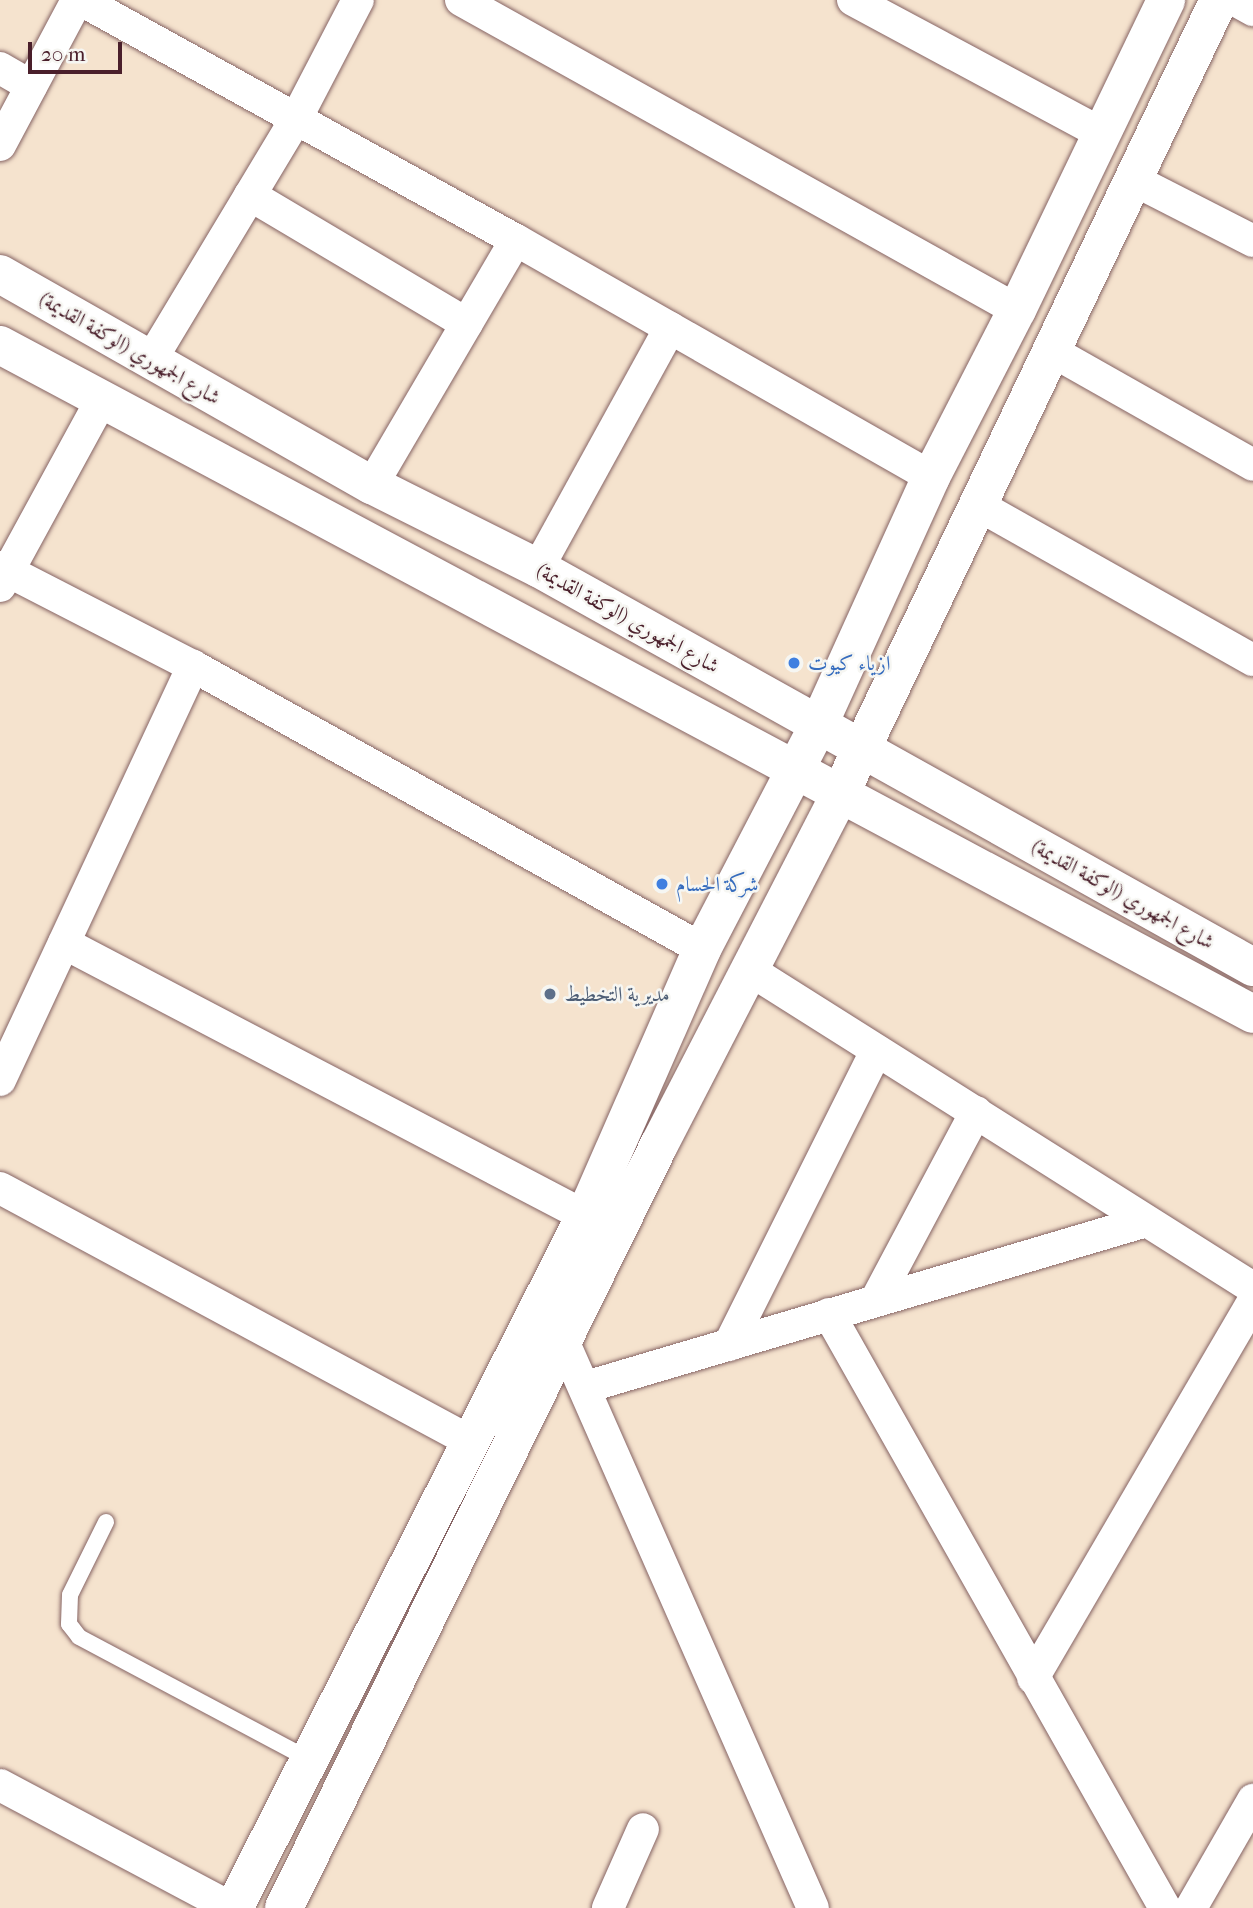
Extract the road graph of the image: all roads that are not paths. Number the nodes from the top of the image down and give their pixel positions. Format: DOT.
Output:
graph roads {
  1 [pos="79,0"];
  2 [pos="358,0"];
  3 [pos="461,0"];
  4 [pos="853,0"];
  5 [pos="1166,0"];
  6 [pos="1219,0"];
  7 [pos="1235,0"];
  8 [pos="1253,10"];
  9 [pos="0,68"];
  10 [pos="31,86"];
  11 [pos="296,118"];
  12 [pos="1101,133"];
  13 [pos="0,145"];
  14 [pos="1132,179"];
  15 [pos="250,195"];
  16 [pos="516,240"];
  17 [pos="1253,241"];
  18 [pos="0,274"];
  19 [pos="1017,310"];
  20 [pos="467,324"];
  21 [pos="670,328"];
  22 [pos="0,345"];
  23 [pos="1050,350"];
  24 [pos="150,360"];
  25 [pos="102,399"];
  26 [pos="1253,465"];
  27 [pos="931,477"];
  28 [pos="372,485"];
  29 [pos="976,504"];
  30 [pos="538,568"];
  31 [pos="3,575"];
  32 [pos="1253,660"];
  33 [pos="193,666"];
  34 [pos="819,723"];
  35 [pos="861,746"];
  36 [pos="796,767"];
  37 [pos="841,792"];
  38 [pos="64,943"];
  39 [pos="702,949"];
  40 [pos="1253,967"];
  41 [pos="748,969"];
  42 [pos="1253,1014"];
  43 [pos="876,1051"];
  44 [pos="0,1080"];
  45 [pos="976,1112"];
  46 [pos="0,1188"];
  47 [pos="585,1216"];
  48 [pos="1143,1222"];
  49 [pos="1253,1288"];
  50 [pos="876,1300"];
  51 [pos="1253,1302"];
  52 [pos="829,1314"];
  53 [pos="564,1343"];
  54 [pos="729,1345"];
  55 [pos="586,1387"];
  56 [pos="468,1440"];
  57 [pos="106,1522"];
  58 [pos="1033,1678"];
  59 [pos="308,1759"];
  60 [pos="0,1785"];
  61 [pos="1253,1800"];
  62 [pos="643,1829"];
  63 [pos="232,1908"];
  64 [pos="284,1908"];
  65 [pos="608,1908"];
  66 [pos="813,1908"];
  67 [pos="1164,1908"];
  68 [pos="1191,1908"];
  1 -- 10 [label="street"];
  1 -- 11 [label="street"];
  2 -- 11 [label="street"];
  3 -- 19 [label="street"];
  4 -- 12 [label="street"];
  5 -- 12 [label="main road"];
  6 -- 14 [label="main road"];
  7 -- 8 [label="street"];
  9 -- 10 [label="street"];
  10 -- 13 [label="street"];
  11 -- 15 [label="street"];
  11 -- 16 [label="street"];
  12 -- 19 [label="main road"];
  14 -- 17 [label="street"];
  14 -- 23 [label="main road"];
  15 -- 20 [label="street"];
  15 -- 24 [label="street"];
  16 -- 20 [label="street"];
  16 -- 21 [label="street"];
  18 -- 24 [label="main road, شارع الجمهوري (الوكفة القديمة)"];
  19 -- 27 [label="main road"];
  20 -- 28 [label="street"];
  21 -- 27 [label="street"];
  21 -- 30 [label="street"];
  22 -- 25 [label="main road, شارع الجمهوري (الوكفة القديمة)"];
  23 -- 26 [label="street"];
  23 -- 29 [label="main road"];
  24 -- 28 [label="main road, شارع الجمهوري (الوكفة القديمة)"];
  25 -- 31 [label="street"];
  25 -- 36 [label="main road, شارع الجمهوري (الوكفة القديمة)"];
  27 -- 34 [label="main road"];
  28 -- 30 [label="main road, شارع الجمهوري (الوكفة القديمة)"];
  29 -- 32 [label="street"];
  29 -- 35 [label="main road"];
  30 -- 34 [label="main road, شارع الجمهوري (الوكفة القديمة)"];
  31 -- 33 [label="street"];
  33 -- 38 [label="street"];
  33 -- 39 [label="street"];
  34 -- 35 [label="main road, شارع الجمهوري (الوكفة القديمة)"];
  34 -- 36 [label="main road"];
  35 -- 37 [label="main road"];
  35 -- 40 [label="main road, شارع الجمهوري (الوكفة القديمة)"];
  36 -- 37 [label="main road, شارع الجمهوري (الوكفة القديمة)"];
  36 -- 39 [label="main road"];
  37 -- 41 [label="main road"];
  37 -- 42 [label="main road, شارع الجمهوري (الوكفة القديمة)"];
  38 -- 44 [label="street"];
  38 -- 47 [label="street"];
  39 -- 47 [label="main road"];
  41 -- 43 [label="street"];
  41 -- 53 [label="main road"];
  43 -- 45 [label="street"];
  43 -- 54 [label="street"];
  45 -- 48 [label="street"];
  45 -- 50 [label="street"];
  46 -- 56 [label="street"];
  47 -- 56 [label="main road"];
  48 -- 49 [label="street"];
  48 -- 50 [label="street"];
  50 -- 52 [label="street"];
  51 -- 58 [label="street"];
  52 -- 54 [label="street"];
  52 -- 58 [label="street"];
  53 -- 55 [label="street"];
  53 -- 64 [label="main road"];
  54 -- 55 [label="street"];
  55 -- 66 [label="street"];
  56 -- 59 [label="main road"];
  57 -- 59 [label="lane"];
  58 -- 67 [label="street"];
  59 -- 63 [label="main road"];
  60 -- 63 [label="street"];
  61 -- 68 [label="street"];
  62 -- 65 [label="street"];
}
